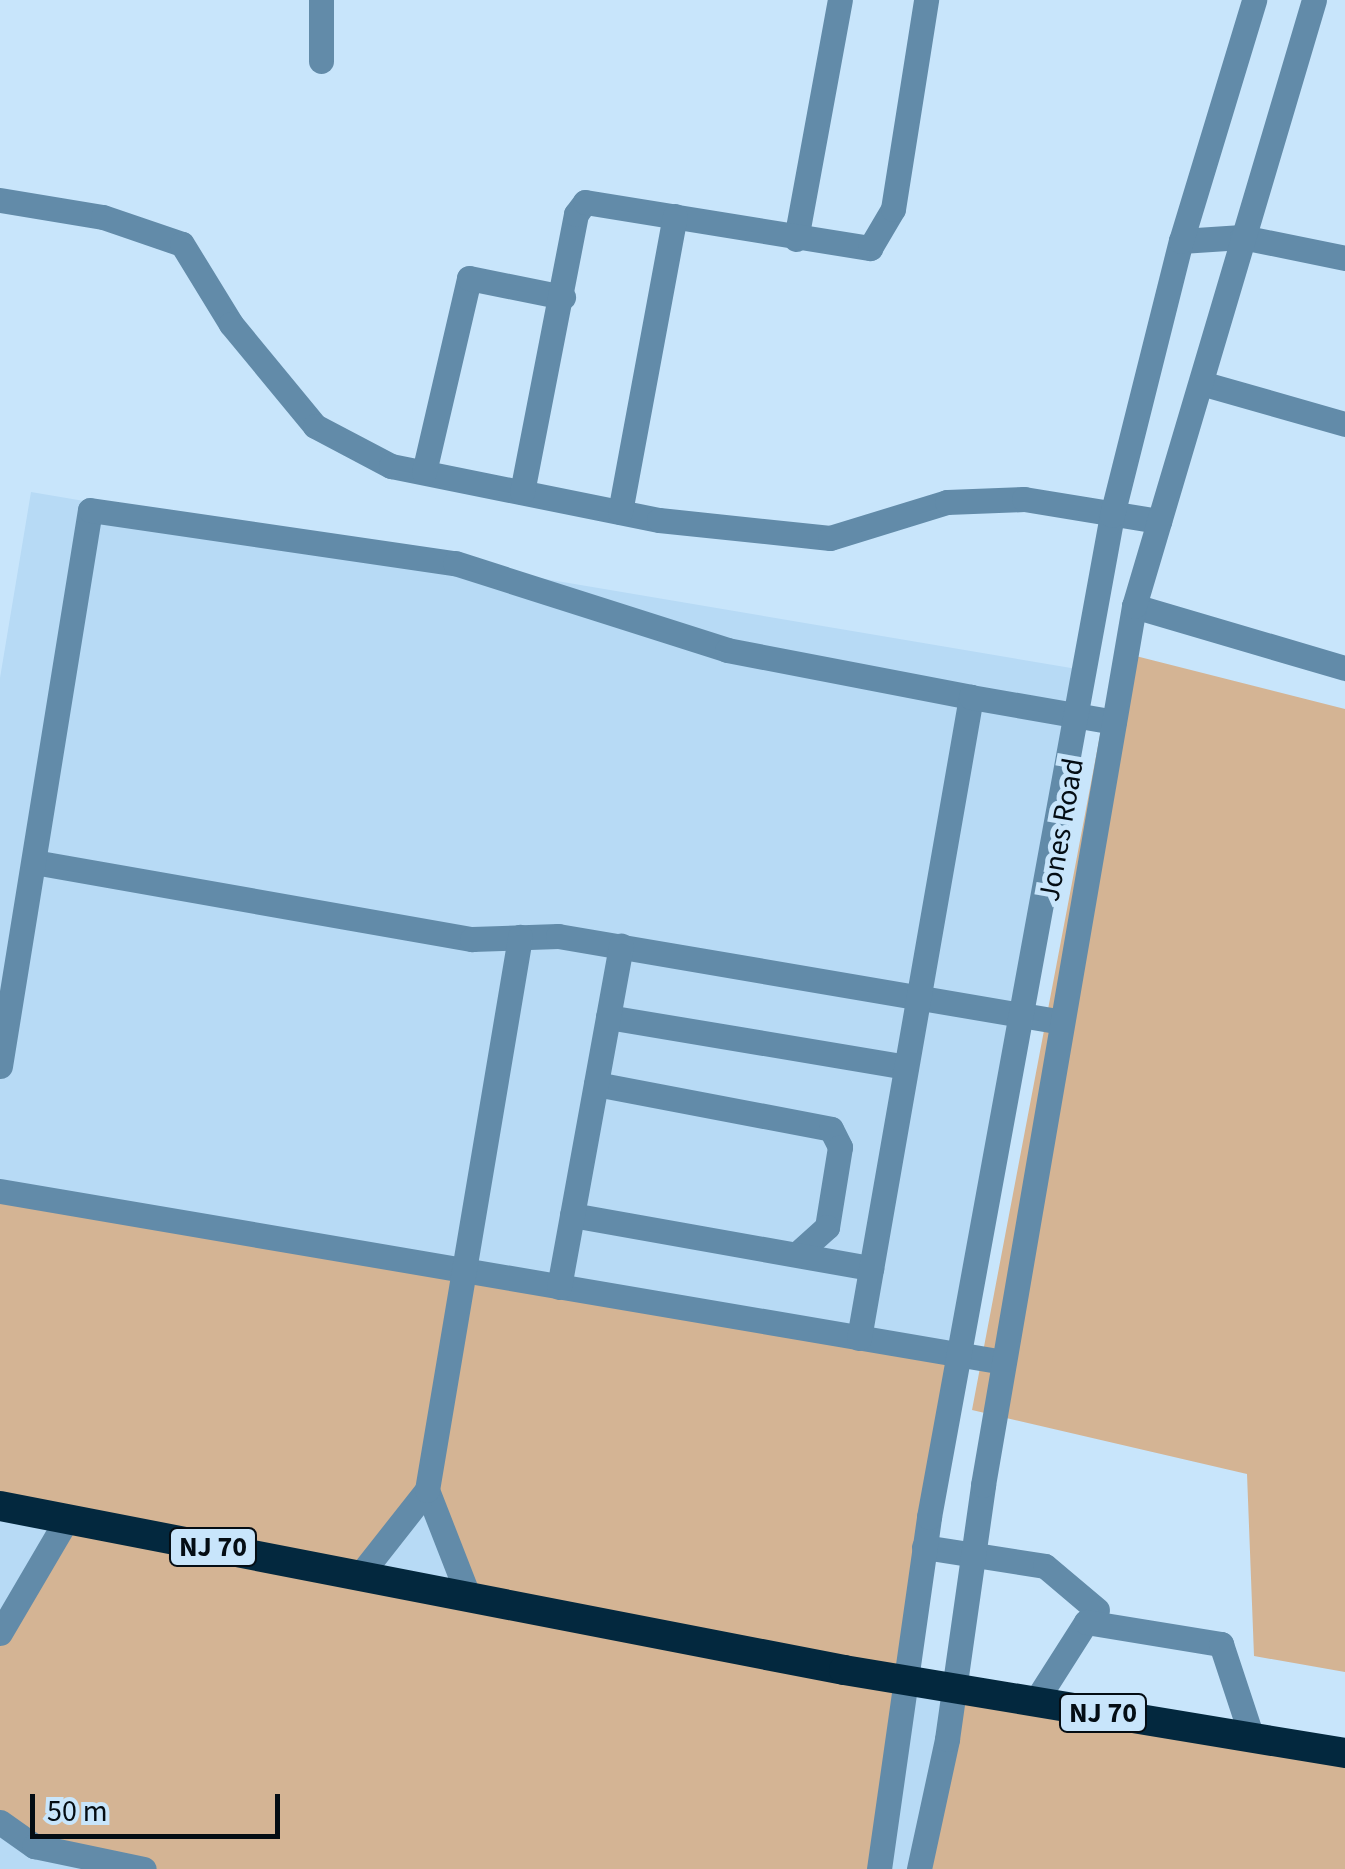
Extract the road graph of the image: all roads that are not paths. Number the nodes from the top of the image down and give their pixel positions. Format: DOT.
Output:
graph roads {
  1 [pos="321,0"];
  2 [pos="840,0"];
  3 [pos="926,0"];
  4 [pos="1254,0"];
  5 [pos="1314,0"];
  6 [pos="321,62"];
  7 [pos="0,200"];
  8 [pos="675,216"];
  9 [pos="1242,238"];
  10 [pos="796,239"];
  11 [pos="1180,241"];
  12 [pos="1345,258"];
  13 [pos="563,297"];
  14 [pos="1200,383"];
  15 [pos="1345,424"];
  16 [pos="424,472"];
  17 [pos="522,492"];
  18 [pos="620,512"];
  19 [pos="1112,514"];
  20 [pos="1159,521"];
  21 [pos="1134,606"];
  22 [pos="1345,668"];
  23 [pos="971,698"];
  24 [pos="1075,716"];
  25 [pos="1114,722"];
  26 [pos="34,862"];
  27 [pos="520,937"];
  28 [pos="622,946"];
  29 [pos="918,998"];
  30 [pos="1022,1016"];
  31 [pos="608,1017"];
  32 [pos="1062,1022"];
  33 [pos="0,1066"];
  34 [pos="906,1067"];
  35 [pos="596,1084"];
  36 [pos="0,1191"];
  37 [pos="572,1215"];
  38 [pos="797,1254"];
  39 [pos="871,1268"];
  40 [pos="464,1270"];
  41 [pos="559,1286"];
  42 [pos="859,1338"];
  43 [pos="960,1355"];
  44 [pos="1004,1362"];
  45 [pos="427,1490"];
  46 [pos="0,1506"];
  47 [pos="67,1519"];
  48 [pos="924,1547"];
  49 [pos="973,1554"];
  50 [pos="360,1575"];
  51 [pos="468,1595"];
  52 [pos="1106,1618"];
  53 [pos="0,1634"];
  54 [pos="902,1678"];
  55 [pos="954,1688"];
  56 [pos="1035,1702"];
  57 [pos="1252,1738"];
  58 [pos="1345,1753"];
  59 [pos="0,1822"];
  60 [pos="100,1866"];
  61 [pos="144,1869"];
  62 [pos="879,1869"];
  63 [pos="919,1869"];
  1 -- 6 [label="street"];
  2 -- 10 [label="street"];
  3 -- 10 [label="street"];
  4 -- 11 [label="street, Jones Road"];
  5 -- 9 [label="street, Jones Road"];
  7 -- 16 [label="street"];
  8 -- 10 [label="street"];
  8 -- 13 [label="street"];
  8 -- 18 [label="street"];
  9 -- 11 [label="street"];
  9 -- 12 [label="street"];
  9 -- 14 [label="street, Jones Road"];
  11 -- 19 [label="street, Jones Road"];
  13 -- 16 [label="street"];
  13 -- 17 [label="street"];
  14 -- 15 [label="street"];
  14 -- 20 [label="street, Jones Road"];
  16 -- 17 [label="street"];
  17 -- 18 [label="street"];
  18 -- 19 [label="street"];
  19 -- 20 [label="street"];
  19 -- 24 [label="street, Jones Road"];
  20 -- 21 [label="street, Jones Road"];
  21 -- 22 [label="street"];
  21 -- 25 [label="street, Jones Road"];
  23 -- 24 [label="street"];
  23 -- 26 [label="street"];
  23 -- 29 [label="street"];
  24 -- 25 [label="street"];
  24 -- 30 [label="street, Jones Road"];
  25 -- 32 [label="street, Jones Road"];
  26 -- 27 [label="street"];
  26 -- 33 [label="street"];
  27 -- 28 [label="street"];
  27 -- 40 [label="street"];
  28 -- 29 [label="street"];
  28 -- 31 [label="street"];
  29 -- 30 [label="street"];
  29 -- 34 [label="street"];
  30 -- 32 [label="street"];
  30 -- 43 [label="street, Jones Road"];
  31 -- 34 [label="street"];
  31 -- 35 [label="street"];
  32 -- 44 [label="street, Jones Road"];
  34 -- 39 [label="street"];
  35 -- 37 [label="street"];
  35 -- 38 [label="street"];
  36 -- 40 [label="street"];
  37 -- 38 [label="street"];
  37 -- 41 [label="street"];
  38 -- 39 [label="street"];
  39 -- 42 [label="street"];
  40 -- 41 [label="street"];
  40 -- 45 [label="street"];
  41 -- 42 [label="street"];
  42 -- 43 [label="street"];
  43 -- 44 [label="street"];
  43 -- 48 [label="street, Jones Road"];
  44 -- 49 [label="street, Jones Road"];
  45 -- 50 [label="street"];
  45 -- 51 [label="street"];
  46 -- 47 [label="highway, NJ 70"];
  47 -- 50 [label="highway, NJ 70"];
  47 -- 53 [label="street"];
  48 -- 49 [label="street"];
  48 -- 54 [label="street, Jones Road"];
  49 -- 52 [label="street"];
  49 -- 55 [label="street, Jones Road"];
  50 -- 51 [label="highway, NJ 70"];
  51 -- 54 [label="highway, NJ 70"];
  52 -- 56 [label="street"];
  52 -- 57 [label="street"];
  54 -- 55 [label="highway, NJ 70"];
  54 -- 62 [label="street, Jones Road"];
  55 -- 56 [label="highway, NJ 70"];
  55 -- 63 [label="street, Jones Road"];
  56 -- 57 [label="highway, NJ 70"];
  57 -- 58 [label="highway, NJ 70"];
  59 -- 60 [label="street"];
  60 -- 61 [label="street"];
}
